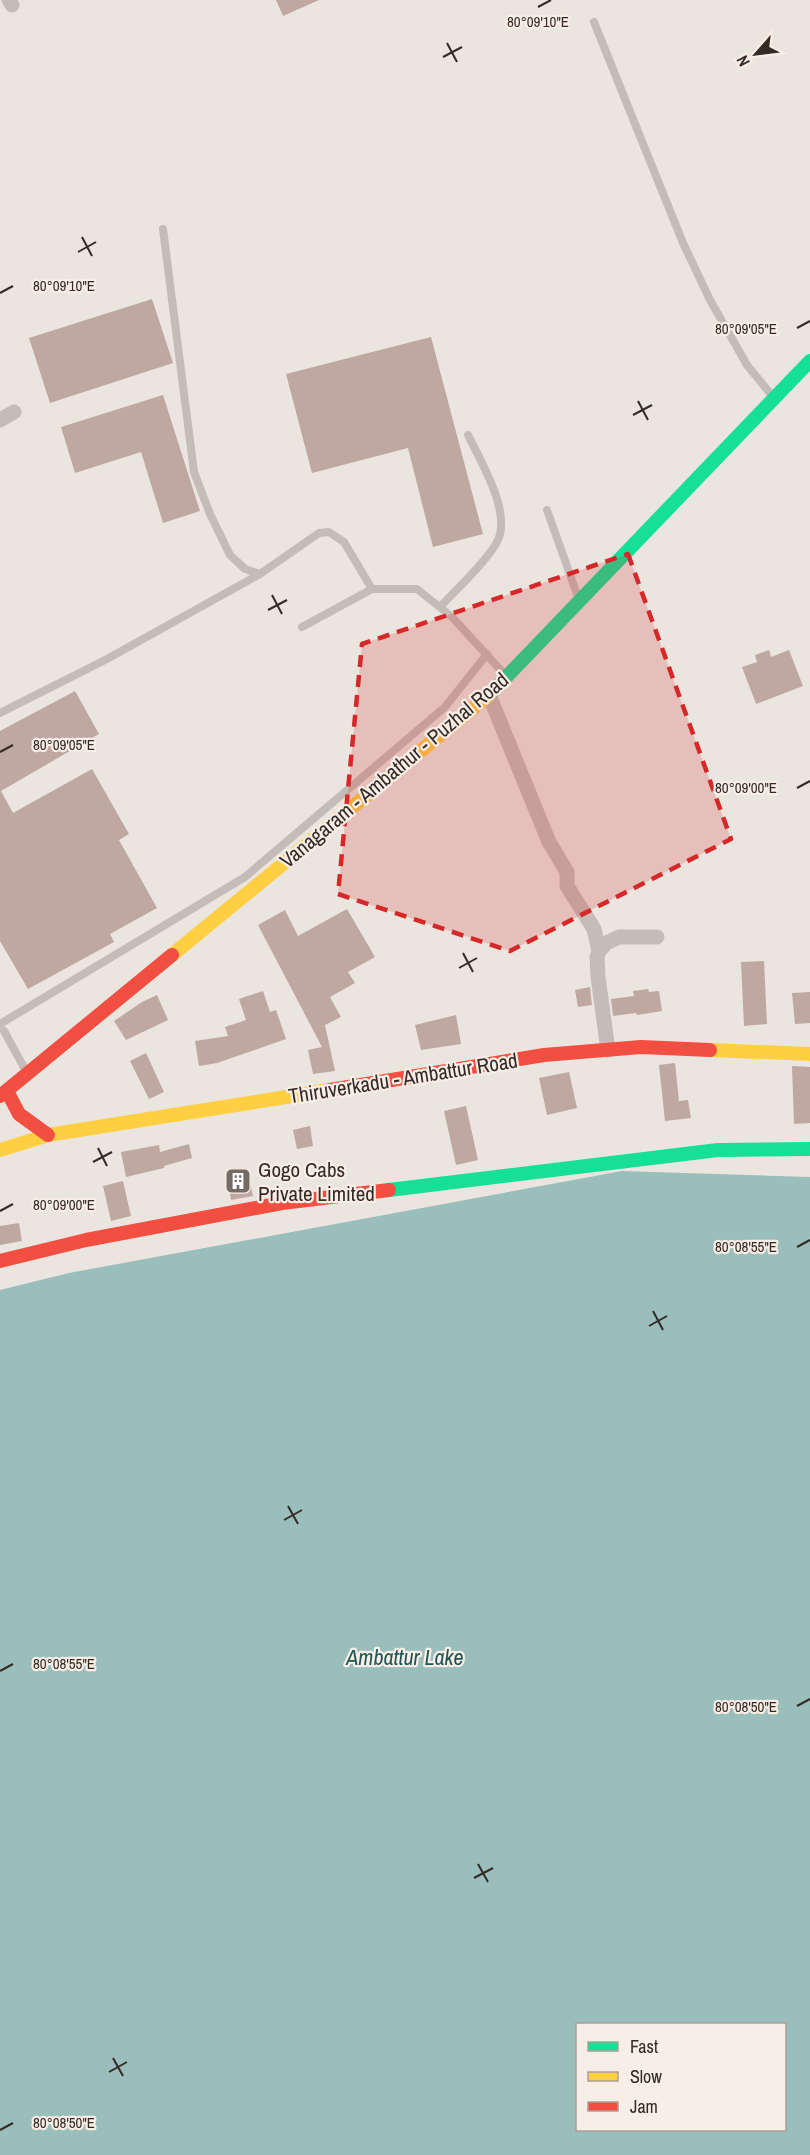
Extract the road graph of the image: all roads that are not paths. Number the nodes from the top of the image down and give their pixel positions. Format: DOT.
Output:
graph roads {
  1 [pos="594,22"];
  2 [pos="163,229"];
  3 [pos="805,369"];
  4 [pos="774,399"];
  5 [pos="14,412"];
  6 [pos="0,420"];
  7 [pos="468,435"];
  8 [pos="547,510"];
  9 [pos="260,574"];
  10 [pos="372,589"];
  11 [pos="579,601"];
  12 [pos="441,608"];
  13 [pos="302,627"];
  14 [pos="487,654"];
  15 [pos="507,677"];
  16 [pos="489,695"];
  17 [pos="0,712"];
  18 [pos="657,937"];
  19 [pos="599,951"];
  20 [pos="1,1028"];
  21 [pos="608,1050"];
  22 [pos="810,1054"];
  23 [pos="27,1074"];
  24 [pos="3,1093"];
  25 [pos="48,1135"];
  26 [pos="810,1149"];
  27 [pos="0,1150"];
  28 [pos="0,1261"];
  1 -- 4 [label="lane"];
  2 -- 9 [label="lane"];
  3 -- 4 [label="main road, Vanagaram - Ambathur - Puzhal Road"];
  4 -- 11 [label="main road, Vanagaram - Ambathur - Puzhal Road"];
  5 -- 6 [label="street"];
  7 -- 12 [label="lane"];
  8 -- 11 [label="lane"];
  9 -- 10 [label="lane"];
  9 -- 17 [label="lane"];
  10 -- 12 [label="lane"];
  10 -- 13 [label="lane"];
  11 -- 15 [label="main road, Vanagaram - Ambathur - Puzhal Road"];
  12 -- 14 [label="lane"];
  14 -- 15 [label="lane"];
  14 -- 20 [label="lane"];
  15 -- 16 [label="main road, Vanagaram - Ambathur - Puzhal Road"];
  16 -- 19 [label="street"];
  16 -- 23 [label="main road, Vanagaram - Ambathur - Puzhal Road"];
  18 -- 19 [label="street"];
  19 -- 21 [label="street"];
  20 -- 23 [label="lane"];
  21 -- 22 [label="main road, Thiruverkadu - Ambattur Road"];
  21 -- 25 [label="main road, Thiruverkadu - Ambattur Road"];
  23 -- 24 [label="main road, Vanagaram - Ambathur - Puzhal Road"];
  24 -- 25 [label="main road"];
  25 -- 27 [label="main road, Thiruverkadu - Ambattur Road"];
  26 -- 28 [label="main road"];
}
